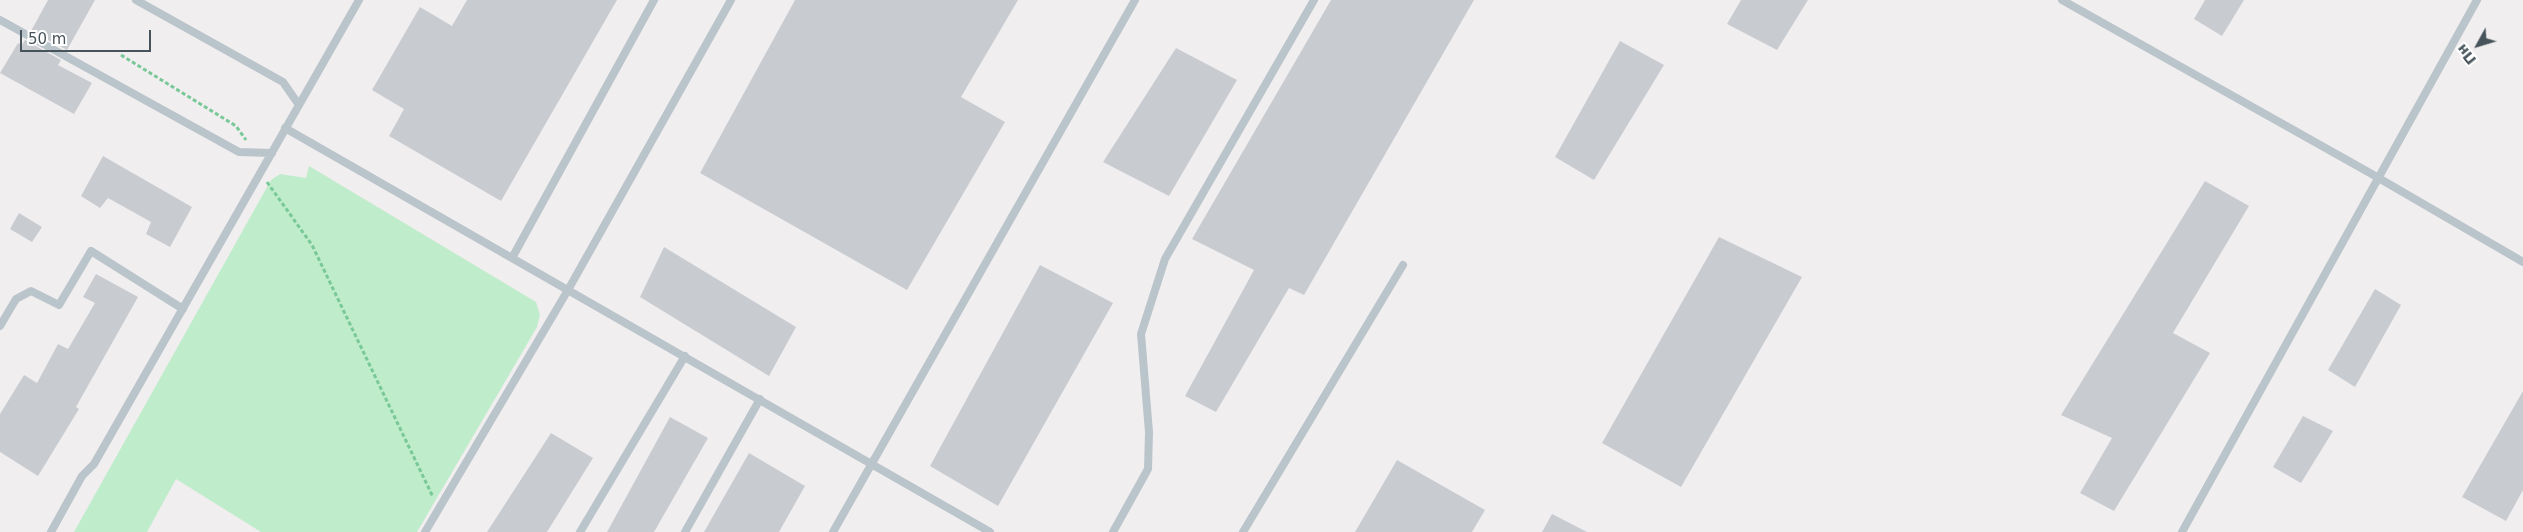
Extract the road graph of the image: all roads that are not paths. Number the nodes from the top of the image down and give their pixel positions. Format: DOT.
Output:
graph roads {
  1 [pos="136,0"];
  2 [pos="359,0"];
  3 [pos="654,0"];
  4 [pos="731,0"];
  5 [pos="1134,0"];
  6 [pos="1314,0"];
  7 [pos="2062,0"];
  8 [pos="2477,0"];
  9 [pos="0,20"];
  10 [pos="299,105"];
  11 [pos="285,128"];
  12 [pos="272,153"];
  13 [pos="2377,177"];
  14 [pos="512,258"];
  15 [pos="2523,262"];
  16 [pos="1403,265"];
  17 [pos="568,290"];
  18 [pos="183,308"];
  19 [pos="0,326"];
  20 [pos="685,356"];
  21 [pos="760,399"];
  22 [pos="872,463"];
  23 [pos="51,532"];
  24 [pos="425,532"];
  25 [pos="580,532"];
  26 [pos="685,532"];
  27 [pos="833,532"];
  28 [pos="990,532"];
  29 [pos="1113,532"];
  30 [pos="1243,532"];
  31 [pos="2182,532"];
  1 -- 10 [label="lane"];
  2 -- 10 [label="lane"];
  3 -- 14 [label="lane"];
  4 -- 17 [label="lane"];
  5 -- 22 [label="lane"];
  6 -- 29 [label="lane"];
  7 -- 13 [label="lane"];
  8 -- 13 [label="lane"];
  9 -- 12 [label="lane"];
  10 -- 11 [label="lane"];
  11 -- 12 [label="lane"];
  11 -- 14 [label="lane"];
  12 -- 18 [label="lane"];
  13 -- 15 [label="lane"];
  13 -- 31 [label="lane"];
  14 -- 17 [label="lane"];
  16 -- 30 [label="lane"];
  17 -- 20 [label="lane"];
  17 -- 24 [label="lane"];
  18 -- 19 [label="lane"];
  18 -- 23 [label="lane"];
  20 -- 21 [label="lane"];
  20 -- 25 [label="lane"];
  21 -- 22 [label="lane"];
  21 -- 26 [label="lane"];
  22 -- 27 [label="lane"];
  22 -- 28 [label="lane"];
}
